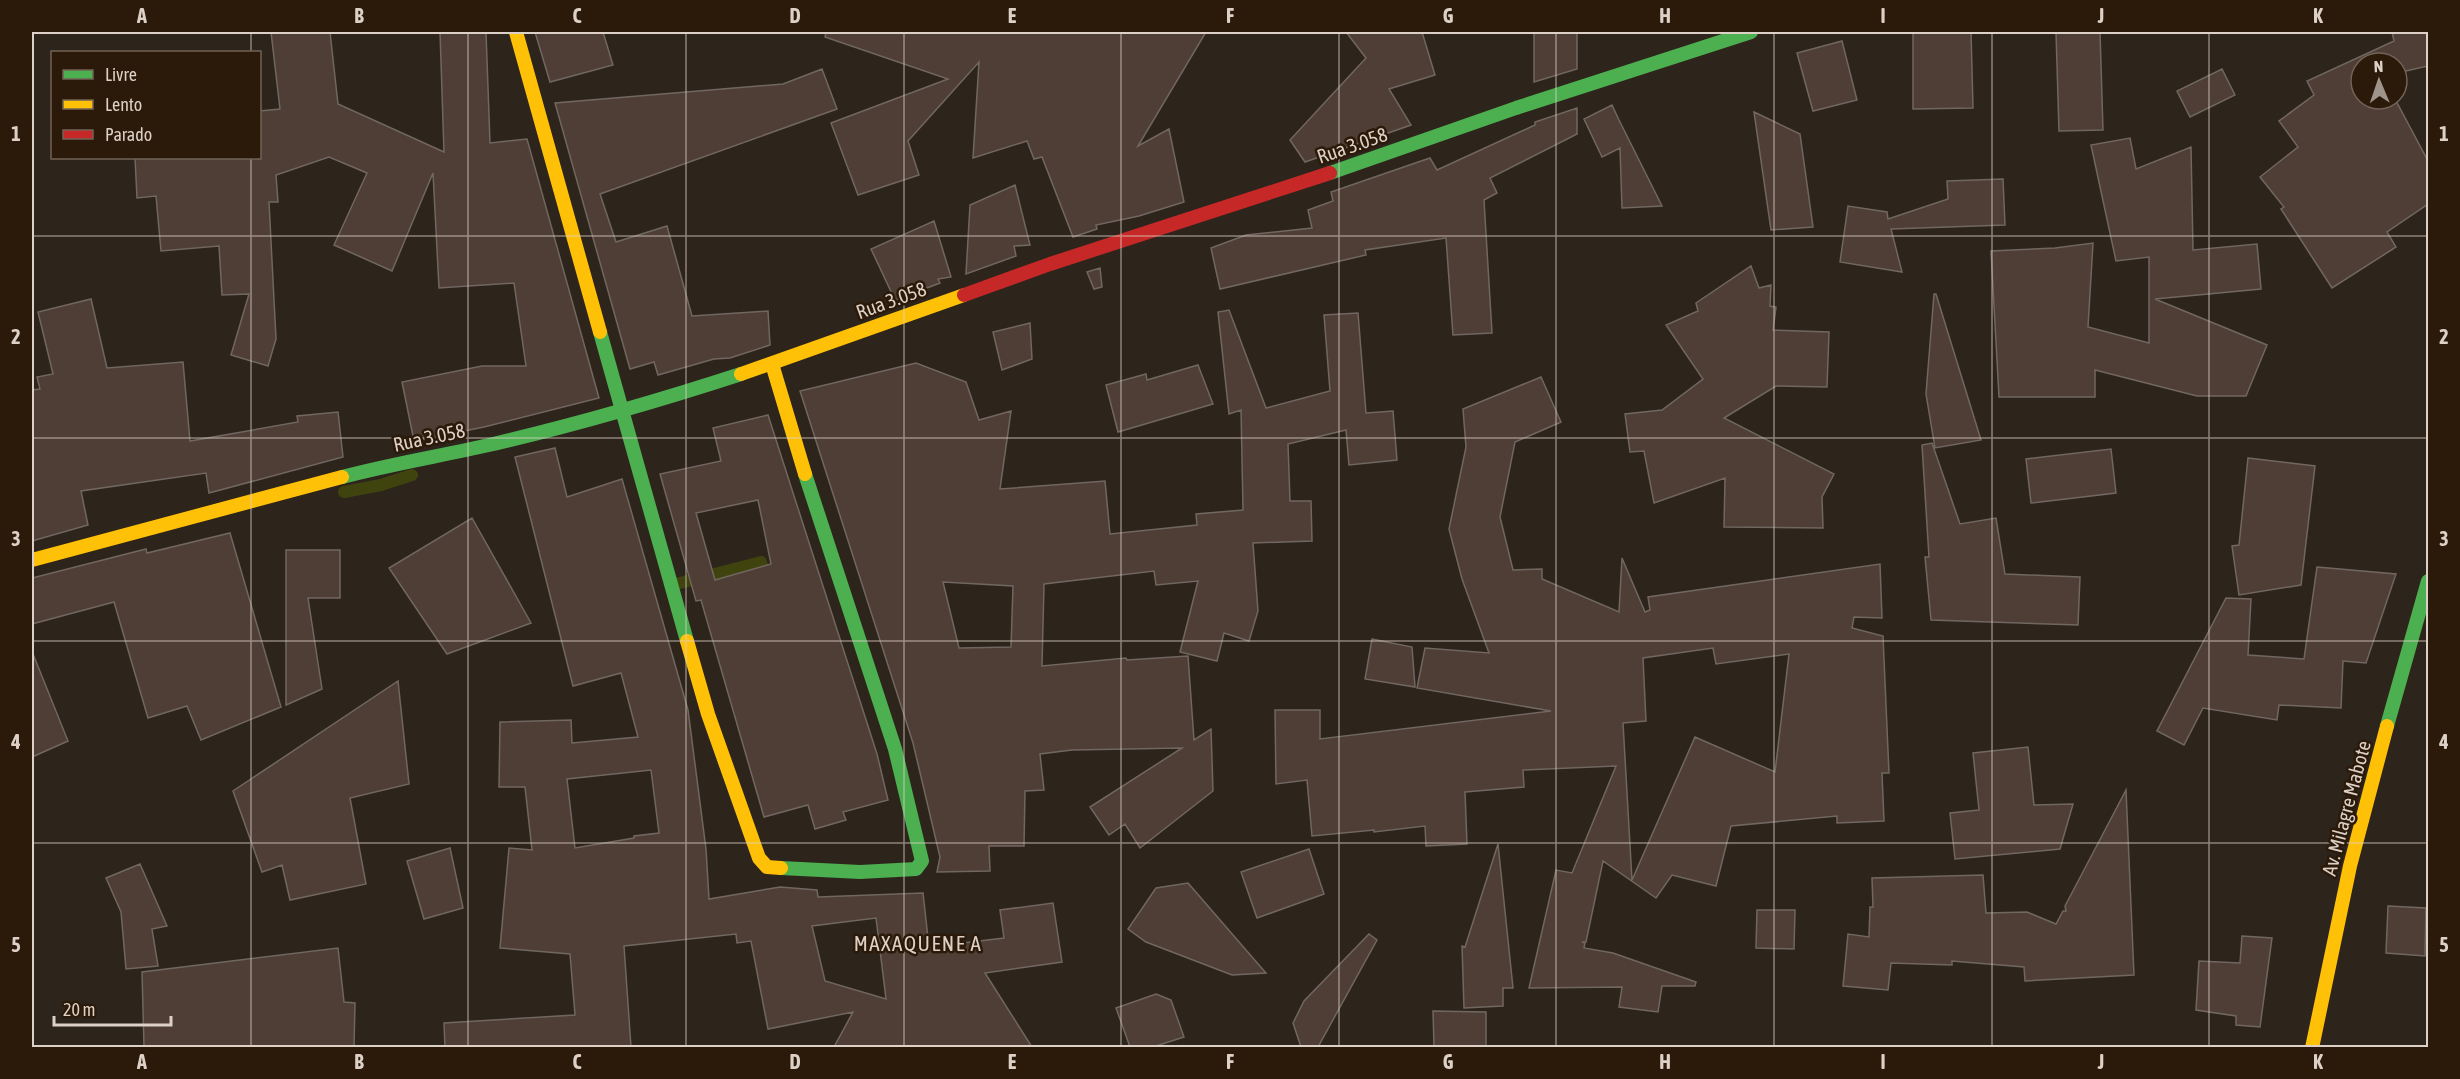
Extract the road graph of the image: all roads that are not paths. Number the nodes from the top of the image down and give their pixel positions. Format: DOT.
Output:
graph roads {
  1 [pos="516,32"];
  2 [pos="1751,32"];
  3 [pos="772,364"];
  4 [pos="624,411"];
  5 [pos="32,560"];
  6 [pos="2428,581"];
  7 [pos="2312,1047"];
  1 -- 4 [label="street"];
  2 -- 3 [label="street, Rua 3.058"];
  3 -- 4 [label="street, Rua 3.058"];
  3 -- 4 [label="street"];
  4 -- 5 [label="street, Rua 3.058"];
  6 -- 7 [label="street, Av. Milagre Mabote"];
}
